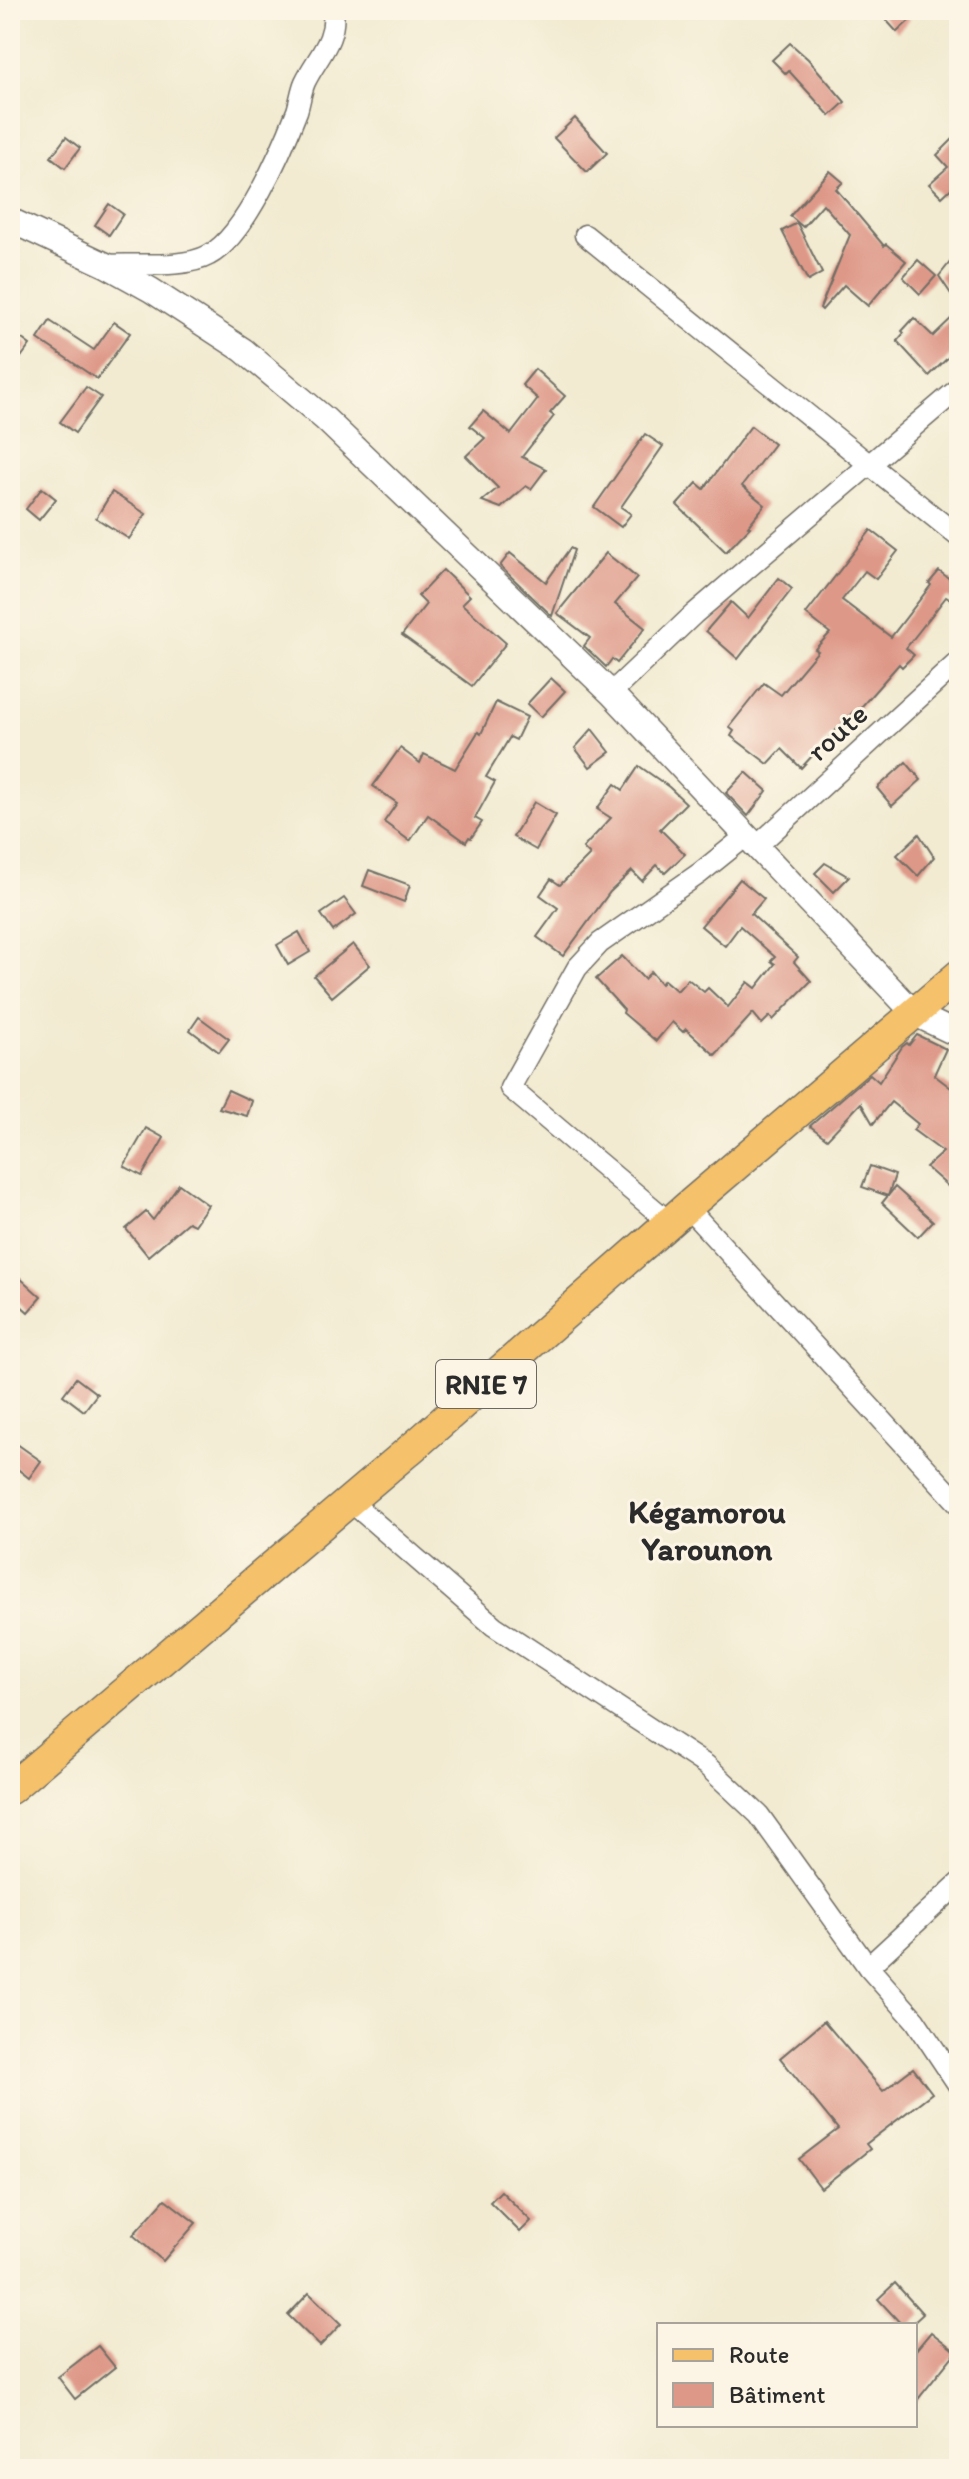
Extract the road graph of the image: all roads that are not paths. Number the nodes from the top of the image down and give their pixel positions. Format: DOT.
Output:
graph roads {
  1 [pos="333,10"];
  2 [pos="10,220"];
  3 [pos="585,235"];
  4 [pos="106,265"];
  5 [pos="959,388"];
  6 [pos="870,463"];
  7 [pos="959,537"];
  8 [pos="959,661"];
  9 [pos="611,693"];
  10 [pos="751,841"];
  11 [pos="959,975"];
  12 [pos="915,1014"];
  13 [pos="959,1035"];
  14 [pos="678,1214"];
  15 [pos="350,1501"];
  16 [pos="959,1504"];
  17 [pos="10,1789"];
  18 [pos="959,1883"];
  19 [pos="868,1967"];
  20 [pos="959,2086"];
  1 -- 4 [label="street"];
  2 -- 4 [label="street"];
  3 -- 6 [label="street"];
  4 -- 9 [label="street"];
  5 -- 6 [label="street"];
  6 -- 7 [label="street"];
  6 -- 9 [label="street"];
  8 -- 10 [label="street, route"];
  9 -- 10 [label="street"];
  10 -- 12 [label="street"];
  10 -- 14 [label="street, route"];
  11 -- 12 [label="main road, RNIE 7"];
  12 -- 13 [label="street"];
  12 -- 14 [label="main road, RNIE 7"];
  14 -- 15 [label="main road, RNIE 7"];
  14 -- 16 [label="street"];
  15 -- 17 [label="main road, RNIE 7"];
  15 -- 19 [label="street"];
  18 -- 19 [label="street"];
  19 -- 20 [label="street"];
}
